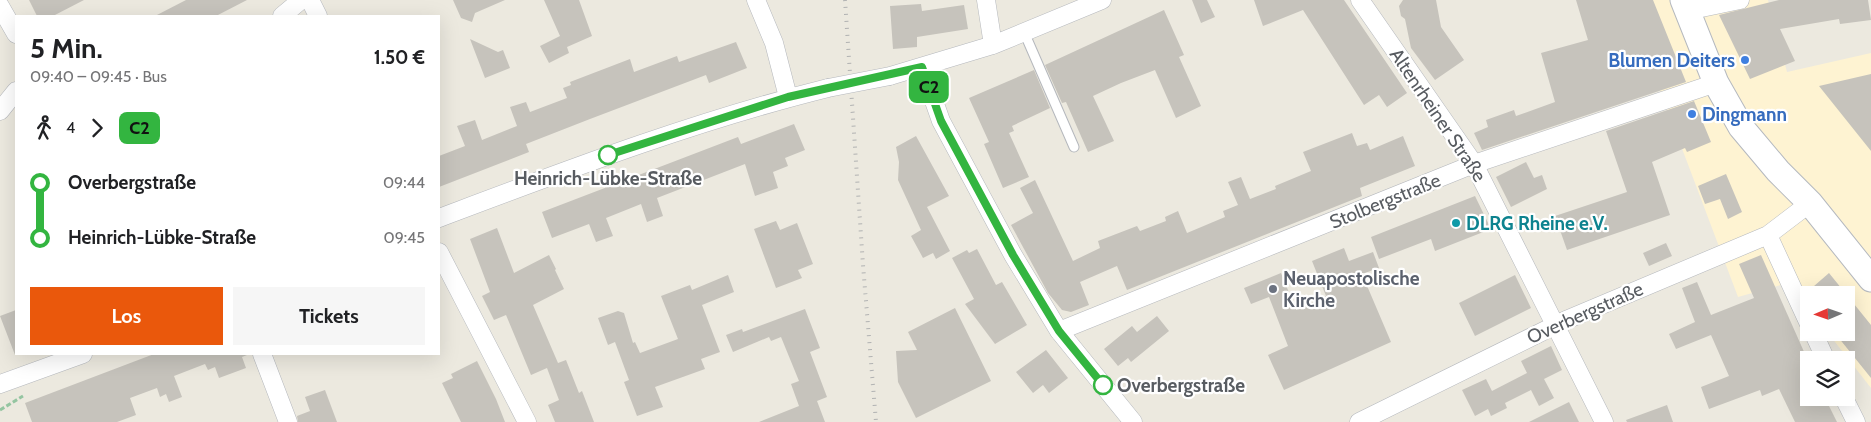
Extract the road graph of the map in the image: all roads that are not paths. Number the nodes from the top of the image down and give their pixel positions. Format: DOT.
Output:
graph roads {
  1 [pos="301,0"];
  2 [pos="310,0"];
  3 [pos="756,0"];
  4 [pos="986,0"];
  5 [pos="1102,0"];
  6 [pos="1360,0"];
  7 [pos="1740,0"];
  8 [pos="0,6"];
  9 [pos="1685,6"];
  10 [pos="283,15"];
  11 [pos="318,15"];
  12 [pos="15,32"];
  13 [pos="1024,32"];
  14 [pos="993,45"];
  15 [pos="922,67"];
  16 [pos="1716,83"];
  17 [pos="15,92"];
  18 [pos="788,97"];
  19 [pos="0,111"];
  20 [pos="1074,147"];
  21 [pos="1474,164"];
  22 [pos="1810,203"];
  23 [pos="440,218"];
  24 [pos="1768,236"];
  25 [pos="440,254"];
  26 [pos="1871,279"];
  27 [pos="1800,305"];
  28 [pos="1555,325"];
  29 [pos="1059,331"];
  30 [pos="79,355"];
  31 [pos="262,355"];
  32 [pos="0,384"];
  33 [pos="1848,406"];
  34 [pos="288,422"];
  35 [pos="527,422"];
  36 [pos="1133,422"];
  37 [pos="1359,422"];
  38 [pos="1604,422"];
  39 [pos="1856,422"];
  1 -- 10 [label="street"];
  2 -- 11 [label="street"];
  3 -- 18 [label="street"];
  4 -- 14 [label="street"];
  5 -- 13 [label="street"];
  6 -- 21 [label="street, Altenrheiner Straße"];
  7 -- 9 [label="street"];
  8 -- 12 [label="street"];
  9 -- 16 [label="main road"];
  13 -- 14 [label="street"];
  13 -- 20 [label="lane"];
  14 -- 15 [label="street"];
  15 -- 18 [label="street, bridge"];
  15 -- 29 [label="street"];
  16 -- 21 [label="street, Stolbergstraße"];
  16 -- 22 [label="main road"];
  17 -- 19 [label="street"];
  18 -- 23 [label="street"];
  21 -- 28 [label="street, Altenrheiner Straße"];
  21 -- 29 [label="street, Stolbergstraße"];
  22 -- 24 [label="street, Overbergstraße"];
  22 -- 26 [label="main road"];
  24 -- 27 [label="street"];
  24 -- 28 [label="street, Overbergstraße"];
  25 -- 35 [label="street"];
  28 -- 37 [label="street, Overbergstraße"];
  28 -- 38 [label="street, Altenrheiner Straße"];
  29 -- 36 [label="street"];
  30 -- 32 [label="street"];
  31 -- 34 [label="street"];
  33 -- 39 [label="street"];
}
